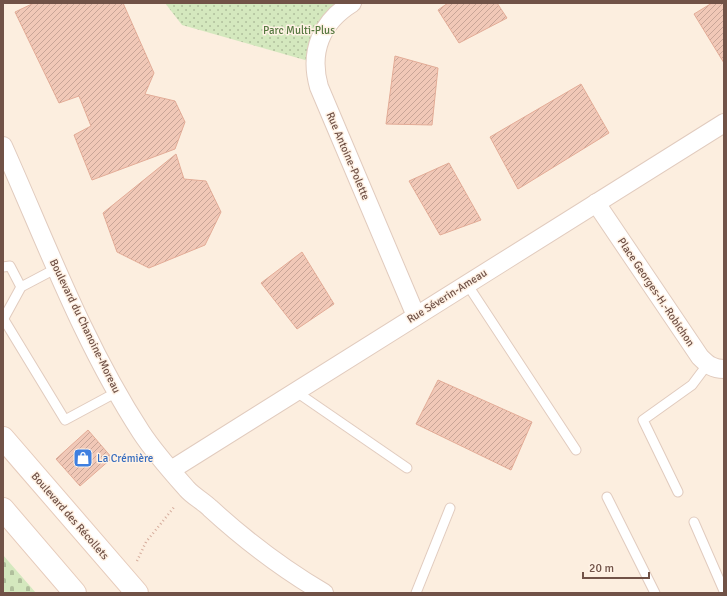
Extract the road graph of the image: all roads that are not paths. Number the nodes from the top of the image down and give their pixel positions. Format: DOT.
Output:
graph roads {
  1 [pos="352,3"];
  2 [pos="724,123"];
  3 [pos="3,146"];
  4 [pos="596,203"];
  5 [pos="3,267"];
  6 [pos="57,268"];
  7 [pos="467,284"];
  8 [pos="21,287"];
  9 [pos="416,316"];
  10 [pos="3,318"];
  11 [pos="716,367"];
  12 [pos="295,391"];
  13 [pos="117,392"];
  14 [pos="3,438"];
  15 [pos="576,450"];
  16 [pos="407,468"];
  17 [pos="171,470"];
  18 [pos="678,492"];
  19 [pos="607,497"];
  20 [pos="450,508"];
  21 [pos="3,509"];
  22 [pos="694,522"];
  23 [pos="132,587"];
  24 [pos="724,592"];
  25 [pos="75,593"];
  26 [pos="324,593"];
  27 [pos="416,593"];
  28 [pos="655,593"];
  1 -- 9 [label="street, Rue Antoine-Polette"];
  2 -- 4 [label="street, Rue Séverin-Ameau"];
  3 -- 6 [label="street, Boulevard du Chanoine-Moreau"];
  4 -- 7 [label="street, Rue Séverin-Ameau"];
  4 -- 11 [label="street, Place Georges-H.-Robichon"];
  5 -- 8 [label="lane"];
  6 -- 8 [label="lane"];
  6 -- 13 [label="street, Boulevard du Chanoine-Moreau"];
  7 -- 9 [label="street, Rue Séverin-Ameau"];
  7 -- 15 [label="lane"];
  8 -- 10 [label="lane"];
  9 -- 12 [label="street, Rue Séverin-Ameau"];
  10 -- 13 [label="lane"];
  11 -- 18 [label="lane"];
  12 -- 16 [label="lane"];
  12 -- 17 [label="street, Rue Séverin-Ameau"];
  13 -- 17 [label="street, Boulevard du Chanoine-Moreau"];
  14 -- 23 [label="main road, Boulevard des Récollets"];
  17 -- 26 [label="street, Boulevard du Chanoine-Moreau"];
  19 -- 28 [label="lane"];
  20 -- 27 [label="lane"];
  21 -- 25 [label="main road"];
  22 -- 24 [label="lane"];
}
